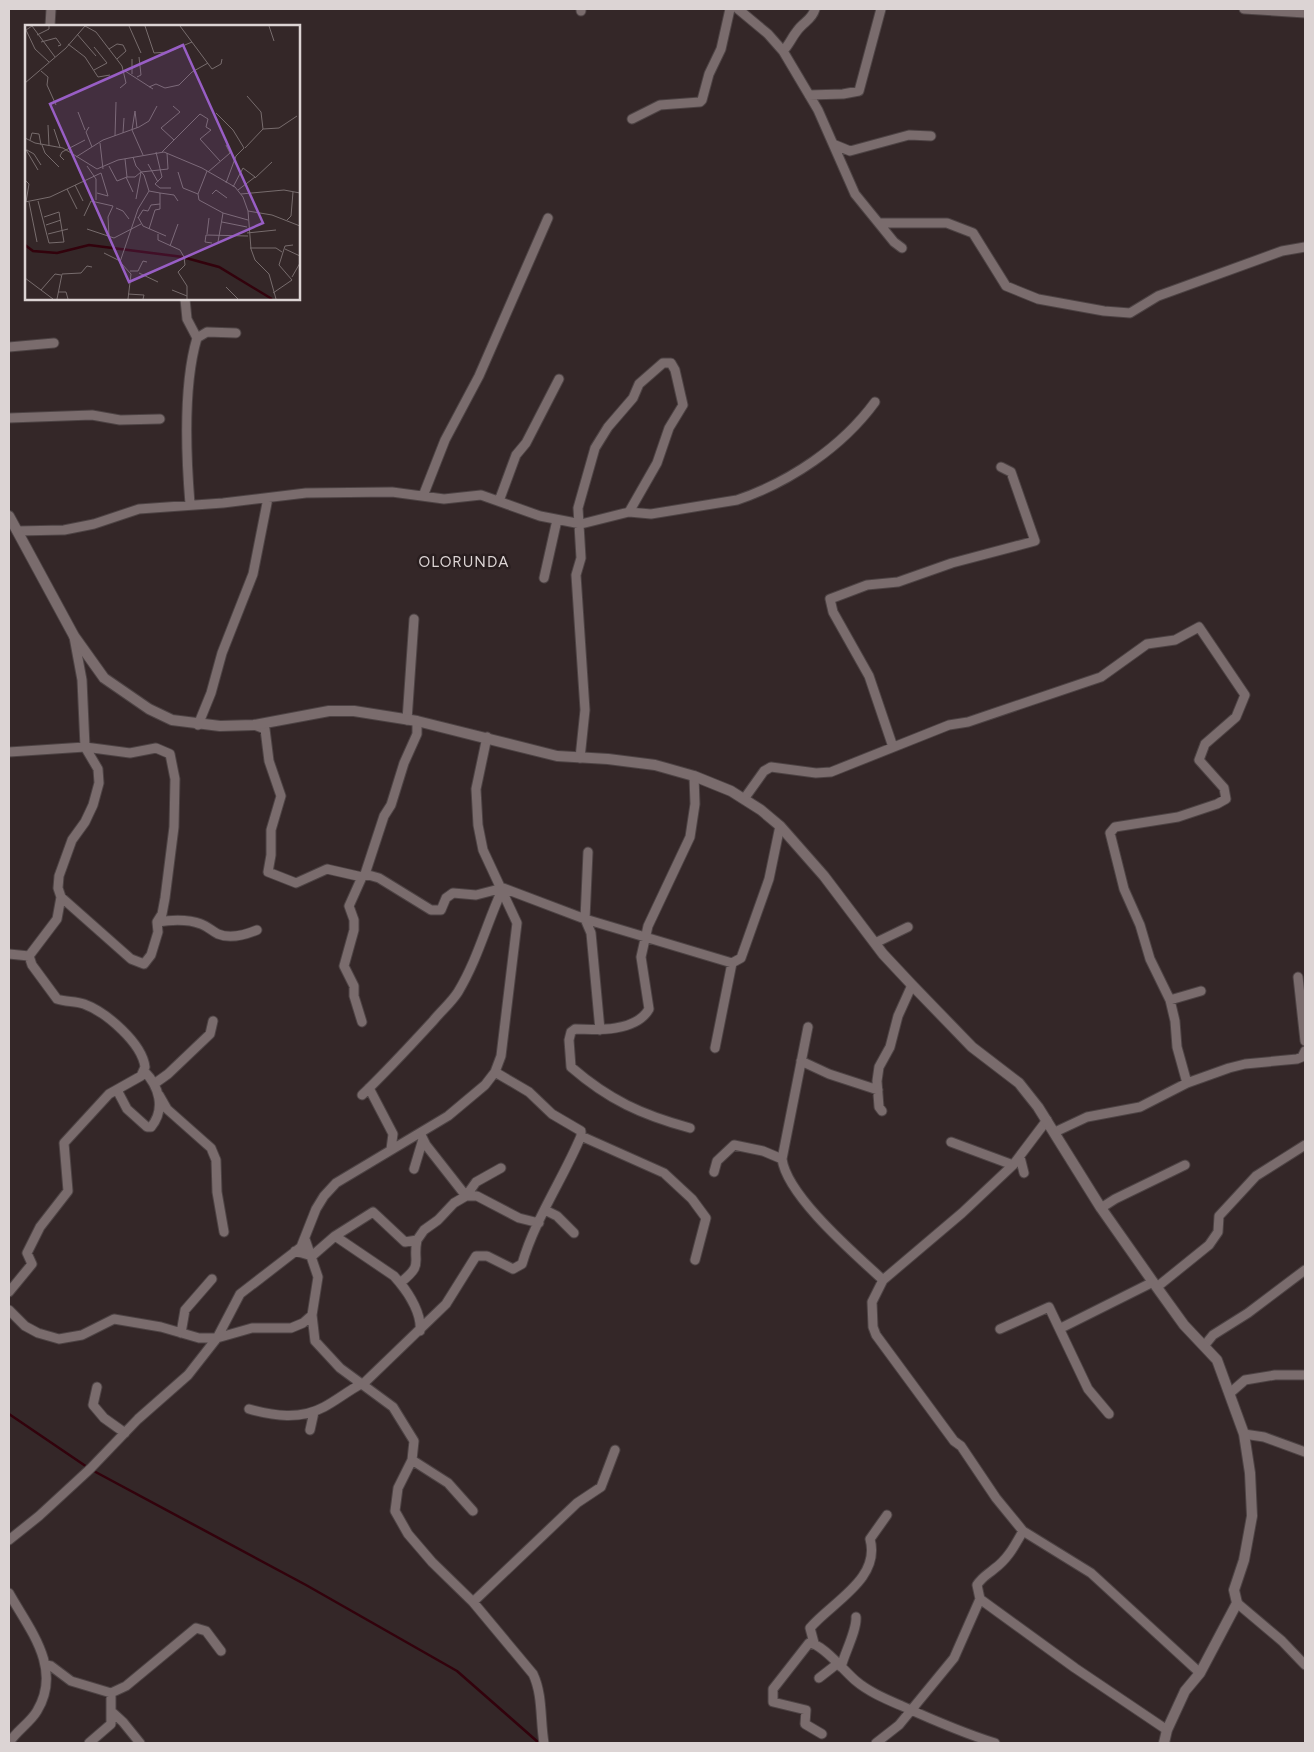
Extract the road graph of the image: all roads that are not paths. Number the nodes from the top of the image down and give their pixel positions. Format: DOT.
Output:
graph roads {
  1 [pos="52,9"];
  2 [pos="730,9"];
  3 [pos="738,9"];
  4 [pos="816,9"];
  5 [pos="881,9"];
  6 [pos="1244,9"];
  7 [pos="1305,13"];
  8 [pos="50,25"];
  9 [pos="783,51"];
  10 [pos="809,95"];
  11 [pos="632,119"];
  12 [pos="931,136"];
  13 [pos="833,144"];
  14 [pos="548,218"];
  15 [pos="879,223"];
  16 [pos="1305,247"];
  17 [pos="902,248"];
  18 [pos="185,300"];
  19 [pos="236,333"];
  20 [pos="197,338"];
  21 [pos="54,343"];
  22 [pos="9,347"];
  23 [pos="559,379"];
  24 [pos="874,402"];
  25 [pos="9,418"];
  26 [pos="160,419"];
  27 [pos="1001,467"];
  28 [pos="423,496"];
  29 [pos="268,498"];
  30 [pos="499,501"];
  31 [pos="190,504"];
  32 [pos="629,512"];
  33 [pos="9,516"];
  34 [pos="557,520"];
  35 [pos="581,524"];
  36 [pos="17,531"];
  37 [pos="544,578"];
  38 [pos="414,619"];
  39 [pos="74,636"];
  40 [pos="412,720"];
  41 [pos="198,725"];
  42 [pos="254,725"];
  43 [pos="487,737"];
  44 [pos="85,746"];
  45 [pos="893,747"];
  46 [pos="9,752"];
  47 [pos="580,758"];
  48 [pos="694,776"];
  49 [pos="744,799"];
  50 [pos="780,826"];
  51 [pos="588,852"];
  52 [pos="364,876"];
  53 [pos="503,888"];
  54 [pos="61,897"];
  55 [pos="585,919"];
  56 [pos="157,922"];
  57 [pos="908,927"];
  58 [pos="257,930"];
  59 [pos="646,936"];
  60 [pos="875,943"];
  61 [pos="9,954"];
  62 [pos="29,956"];
  63 [pos="732,963"];
  64 [pos="1298,977"];
  65 [pos="912,985"];
  66 [pos="1201,991"];
  67 [pos="1170,1000"];
  68 [pos="213,1021"];
  69 [pos="362,1022"];
  70 [pos="808,1027"];
  71 [pos="600,1030"];
  72 [pos="1305,1041"];
  73 [pos="715,1048"];
  74 [pos="1305,1051"];
  75 [pos="801,1060"];
  76 [pos="144,1071"];
  77 [pos="495,1072"];
  78 [pos="154,1084"];
  79 [pos="1188,1084"];
  80 [pos="369,1088"];
  81 [pos="117,1090"];
  82 [pos="878,1090"];
  83 [pos="160,1094"];
  84 [pos="362,1095"];
  85 [pos="882,1111"];
  86 [pos="1047,1120"];
  87 [pos="690,1128"];
  88 [pos="1055,1132"];
  89 [pos="422,1136"];
  90 [pos="581,1136"];
  91 [pos="951,1142"];
  92 [pos="1305,1145"];
  93 [pos="391,1149"];
  94 [pos="1020,1157"];
  95 [pos="782,1159"];
  96 [pos="1013,1165"];
  97 [pos="1185,1165"];
  98 [pos="501,1168"];
  99 [pos="414,1169"];
  100 [pos="714,1172"];
  101 [pos="1024,1173"];
  102 [pos="466,1196"];
  103 [pos="1101,1208"];
  104 [pos="545,1210"];
  105 [pos="539,1223"];
  106 [pos="224,1232"];
  107 [pos="574,1233"];
  108 [pos="335,1236"];
  109 [pos="305,1239"];
  110 [pos="417,1240"];
  111 [pos="295,1251"];
  112 [pos="312,1256"];
  113 [pos="695,1260"];
  114 [pos="1305,1270"];
  115 [pos="212,1279"];
  116 [pos="884,1280"];
  117 [pos="400,1283"];
  118 [pos="1155,1285"];
  119 [pos="9,1292"];
  120 [pos="9,1310"];
  121 [pos="312,1314"];
  122 [pos="1061,1328"];
  123 [pos="1000,1329"];
  124 [pos="420,1331"];
  125 [pos="181,1333"];
  126 [pos="217,1338"];
  127 [pos="1204,1346"];
  128 [pos="1305,1375"];
  129 [pos="361,1385"];
  130 [pos="97,1387"];
  131 [pos="1230,1393"];
  132 [pos="249,1409"];
  133 [pos="314,1412"];
  134 [pos="1109,1414"];
  135 [pos="310,1430"];
  136 [pos="125,1433"];
  137 [pos="1244,1434"];
  138 [pos="615,1450"];
  139 [pos="1305,1452"];
  140 [pos="412,1460"];
  141 [pos="473,1511"];
  142 [pos="887,1515"];
  143 [pos="1023,1531"];
  144 [pos="9,1540"];
  145 [pos="9,1593"];
  146 [pos="980,1599"];
  147 [pos="473,1602"];
  148 [pos="1237,1602"];
  149 [pos="856,1617"];
  150 [pos="814,1643"];
  151 [pos="221,1650"];
  152 [pos="46,1665"];
  153 [pos="839,1665"];
  154 [pos="1305,1665"];
  155 [pos="1200,1673"];
  156 [pos="819,1678"];
  157 [pos="111,1693"];
  158 [pos="911,1710"];
  159 [pos="111,1711"];
  160 [pos="1167,1730"];
  161 [pos="822,1734"];
  162 [pos="9,1743"];
  163 [pos="89,1743"];
  164 [pos="140,1743"];
  165 [pos="544,1743"];
  166 [pos="876,1743"];
  167 [pos="994,1743"];
  168 [pos="1164,1743"];
  1 -- 8 [label="street"];
  2 -- 11 [label="street"];
  3 -- 9 [label="street"];
  4 -- 9 [label="street"];
  5 -- 10 [label="street"];
  6 -- 7 [label="street"];
  9 -- 10 [label="street"];
  10 -- 13 [label="street"];
  12 -- 13 [label="street"];
  13 -- 15 [label="street"];
  14 -- 28 [label="street"];
  15 -- 16 [label="street"];
  15 -- 17 [label="street"];
  18 -- 20 [label="street"];
  19 -- 20 [label="street"];
  20 -- 31 [label="street"];
  21 -- 22 [label="street"];
  23 -- 30 [label="street"];
  24 -- 32 [label="street"];
  25 -- 26 [label="street"];
  27 -- 45 [label="street"];
  28 -- 29 [label="street"];
  28 -- 30 [label="street"];
  29 -- 31 [label="street"];
  29 -- 41 [label="street"];
  30 -- 34 [label="street"];
  31 -- 36 [label="street"];
  32 -- 35 [label="street"];
  32 -- 35 [label="street"];
  33 -- 36 [label="street"];
  34 -- 35 [label="street"];
  34 -- 37 [label="street"];
  35 -- 47 [label="street"];
  36 -- 39 [label="street"];
  38 -- 40 [label="street"];
  39 -- 41 [label="street"];
  39 -- 44 [label="street"];
  40 -- 42 [label="street"];
  40 -- 43 [label="street"];
  40 -- 52 [label="street"];
  41 -- 42 [label="street"];
  42 -- 52 [label="street"];
  43 -- 47 [label="street"];
  43 -- 53 [label="street"];
  44 -- 46 [label="street"];
  44 -- 54 [label="street"];
  44 -- 56 [label="street"];
  45 -- 49 [label="street"];
  45 -- 67 [label="street"];
  47 -- 48 [label="street"];
  48 -- 49 [label="street"];
  48 -- 59 [label="street"];
  49 -- 50 [label="street"];
  50 -- 60 [label="street"];
  50 -- 63 [label="street"];
  51 -- 55 [label="street"];
  52 -- 53 [label="street"];
  52 -- 69 [label="street"];
  53 -- 55 [label="street"];
  53 -- 77 [label="street"];
  53 -- 80 [label="street"];
  54 -- 56 [label="street"];
  54 -- 62 [label="street"];
  55 -- 59 [label="street"];
  55 -- 71 [label="street"];
  56 -- 58 [label="street"];
  57 -- 60 [label="street"];
  59 -- 63 [label="street"];
  59 -- 71 [label="street"];
  60 -- 65 [label="street"];
  61 -- 62 [label="street"];
  62 -- 76 [label="street"];
  63 -- 73 [label="street"];
  64 -- 72 [label="street"];
  65 -- 82 [label="street"];
  65 -- 86 [label="street"];
  66 -- 67 [label="street"];
  67 -- 79 [label="street"];
  68 -- 78 [label="street"];
  70 -- 75 [label="street"];
  71 -- 87 [label="street"];
  74 -- 79 [label="street"];
  75 -- 82 [label="street"];
  75 -- 95 [label="street"];
  76 -- 78 [label="street"];
  76 -- 81 [label="street"];
  77 -- 89 [label="street"];
  77 -- 90 [label="street"];
  78 -- 83 [label="street"];
  79 -- 88 [label="street"];
  80 -- 84 [label="street"];
  80 -- 93 [label="street"];
  81 -- 83 [label="street"];
  81 -- 119 [label="street"];
  82 -- 85 [label="street"];
  83 -- 106 [label="street"];
  86 -- 88 [label="street"];
  86 -- 94 [label="street"];
  88 -- 103 [label="street"];
  89 -- 93 [label="street"];
  89 -- 99 [label="street"];
  89 -- 102 [label="street"];
  90 -- 104 [label="street"];
  90 -- 113 [label="street"];
  91 -- 96 [label="street"];
  92 -- 118 [label="street"];
  93 -- 109 [label="street"];
  94 -- 96 [label="street"];
  94 -- 101 [label="street"];
  95 -- 100 [label="street"];
  95 -- 116 [label="street"];
  96 -- 116 [label="street"];
  97 -- 103 [label="street"];
  98 -- 102 [label="street"];
  102 -- 105 [label="street"];
  102 -- 110 [label="street"];
  103 -- 118 [label="street"];
  104 -- 105 [label="street"];
  104 -- 107 [label="street"];
  105 -- 124 [label="street"];
  108 -- 110 [label="street"];
  108 -- 112 [label="street"];
  108 -- 117 [label="street"];
  109 -- 111 [label="street"];
  109 -- 112 [label="street"];
  110 -- 117 [label="street"];
  111 -- 112 [label="street"];
  111 -- 126 [label="street"];
  112 -- 121 [label="street"];
  114 -- 127 [label="street"];
  115 -- 125 [label="street"];
  116 -- 143 [label="street"];
  117 -- 124 [label="street"];
  118 -- 122 [label="street"];
  118 -- 127 [label="street"];
  120 -- 125 [label="street"];
  121 -- 126 [label="street"];
  121 -- 129 [label="street"];
  122 -- 123 [label="street"];
  122 -- 134 [label="street"];
  124 -- 129 [label="street"];
  125 -- 126 [label="street"];
  126 -- 136 [label="street"];
  127 -- 131 [label="street"];
  128 -- 131 [label="street"];
  129 -- 133 [label="street"];
  129 -- 140 [label="street"];
  130 -- 136 [label="street"];
  131 -- 137 [label="street"];
  132 -- 133 [label="street"];
  133 -- 135 [label="street"];
  136 -- 144 [label="street"];
  137 -- 139 [label="street"];
  137 -- 148 [label="street"];
  138 -- 147 [label="street"];
  140 -- 141 [label="street"];
  140 -- 147 [label="street"];
  142 -- 150 [label="street"];
  143 -- 146 [label="street"];
  143 -- 155 [label="street"];
  145 -- 152 [label="street"];
  146 -- 158 [label="street"];
  146 -- 160 [label="street"];
  147 -- 165 [label="street"];
  148 -- 154 [label="street"];
  148 -- 155 [label="street"];
  149 -- 153 [label="street"];
  150 -- 153 [label="street"];
  150 -- 161 [label="street"];
  151 -- 157 [label="street"];
  152 -- 157 [label="street"];
  152 -- 162 [label="street"];
  153 -- 156 [label="street"];
  153 -- 158 [label="street"];
  155 -- 160 [label="street"];
  157 -- 159 [label="street"];
  158 -- 166 [label="street"];
  158 -- 167 [label="street"];
  159 -- 163 [label="street"];
  159 -- 164 [label="street"];
  160 -- 168 [label="street"];
}
